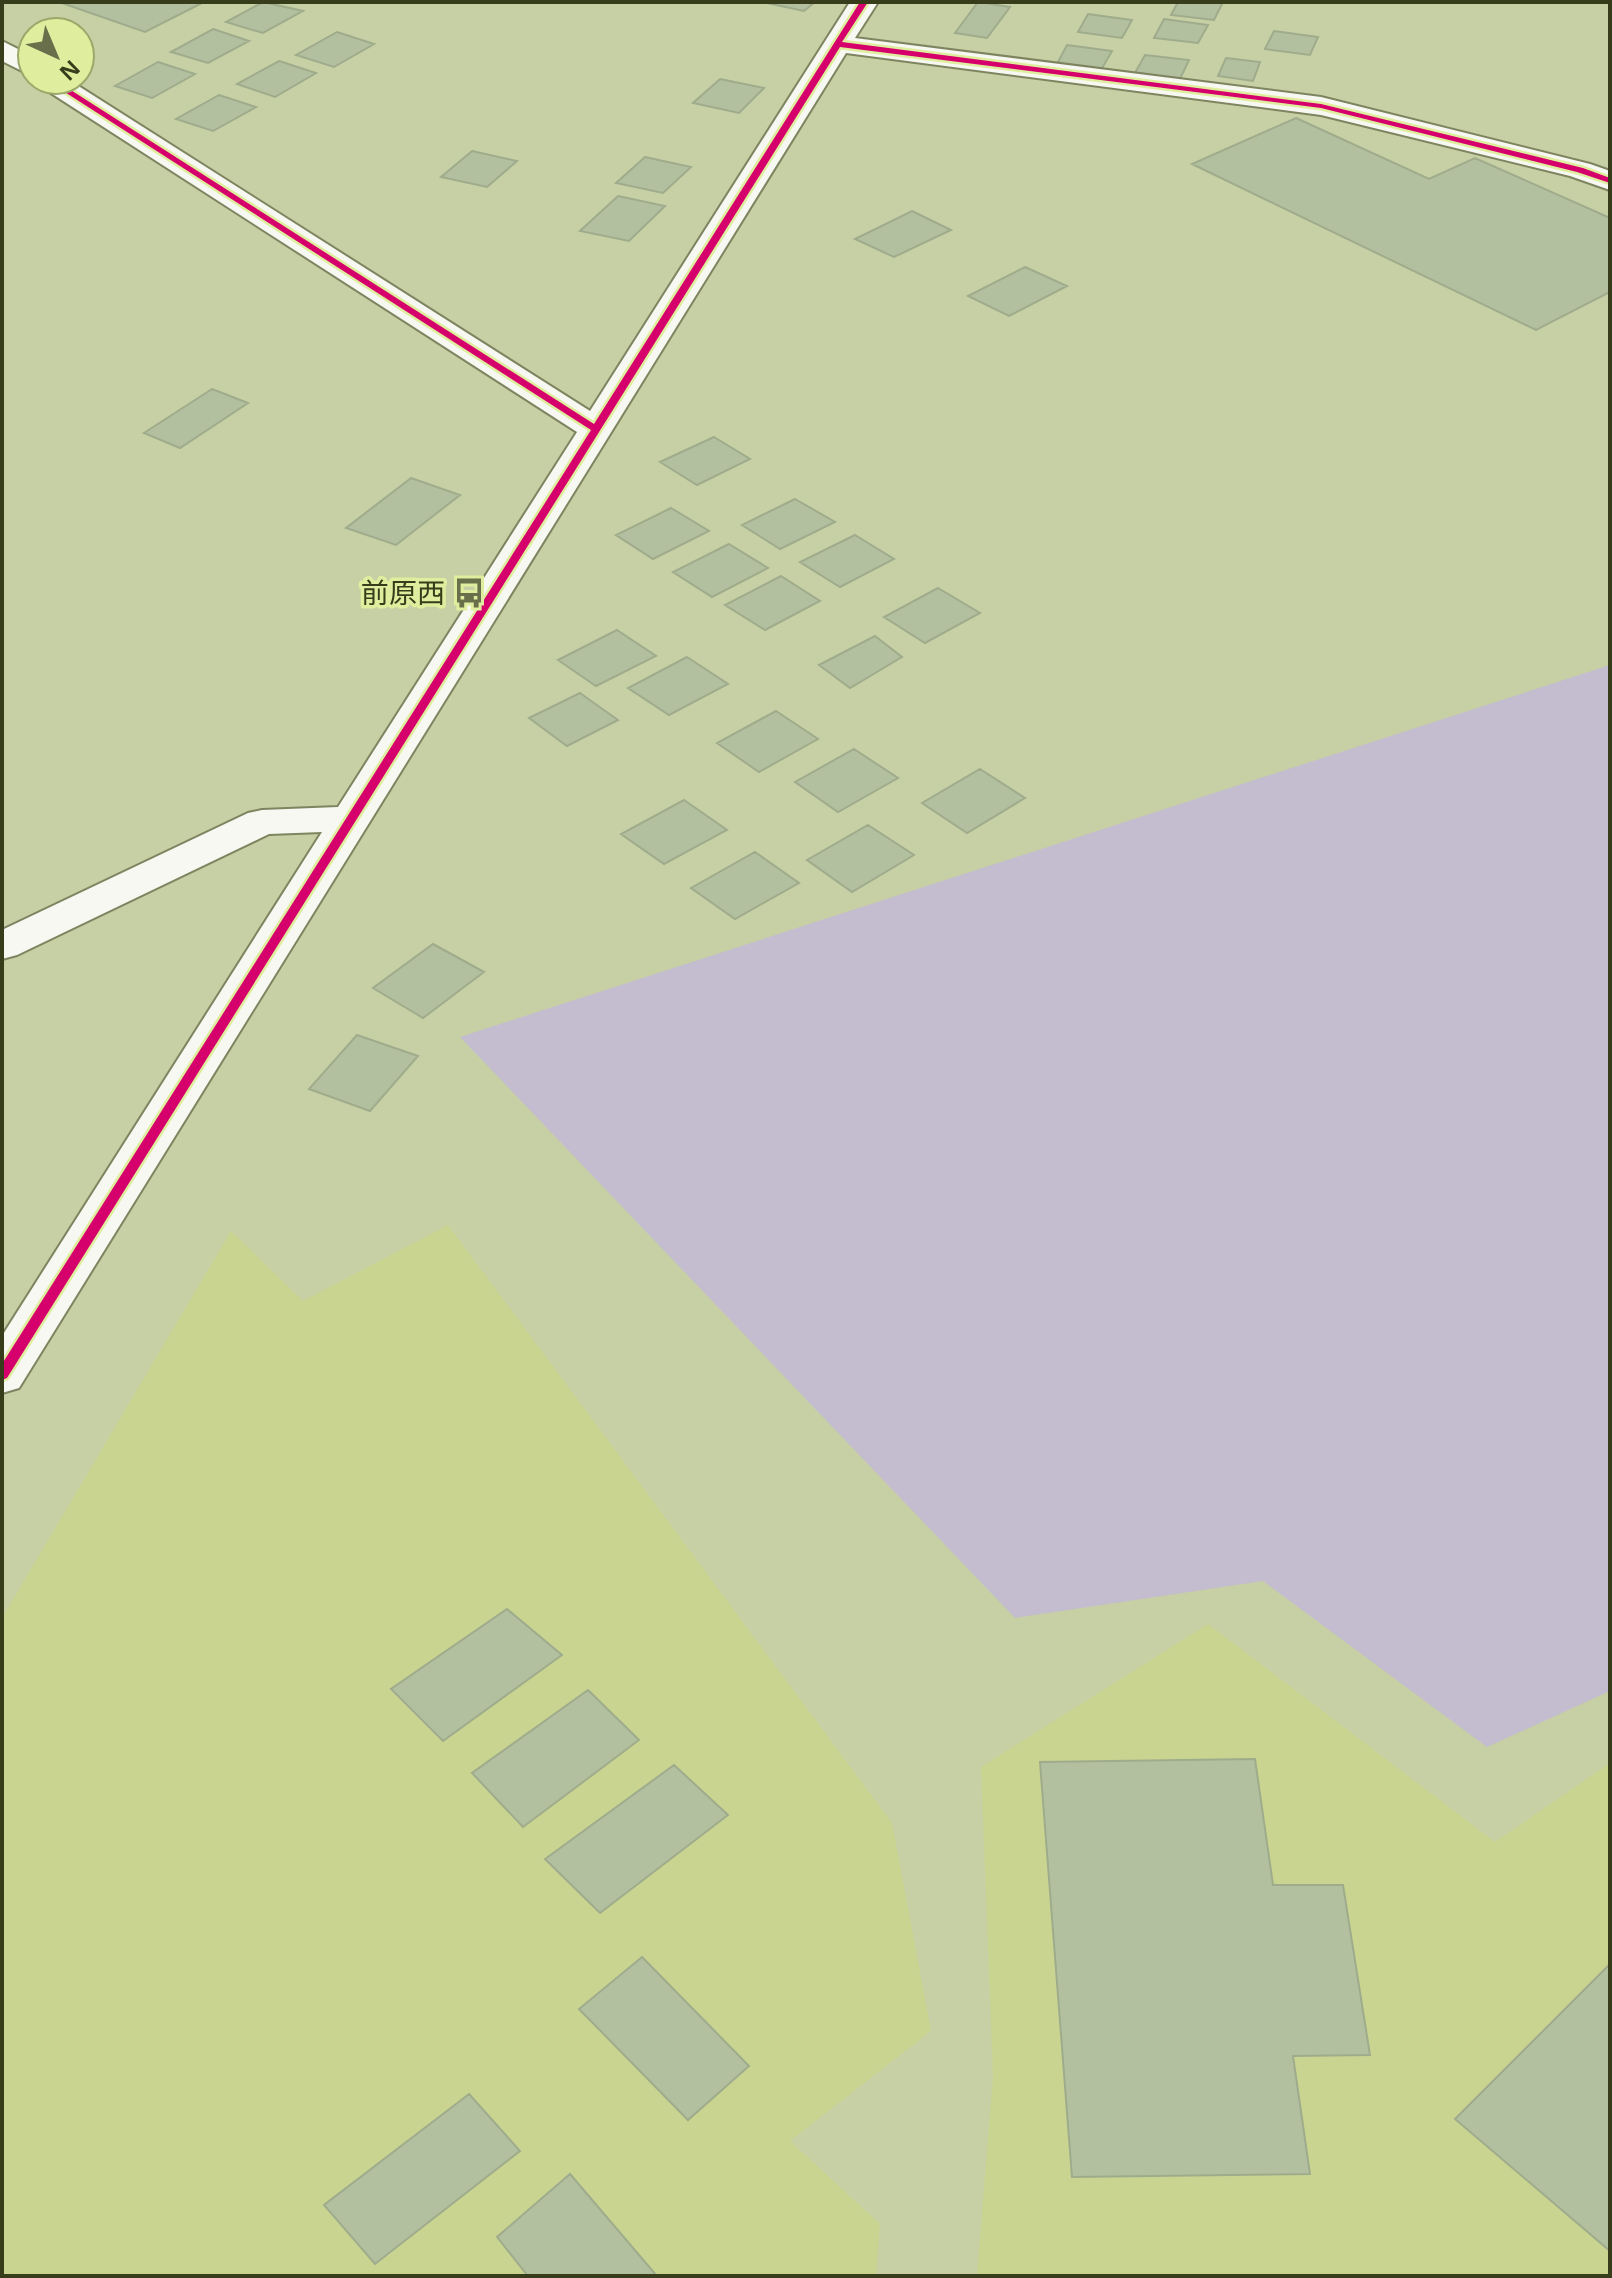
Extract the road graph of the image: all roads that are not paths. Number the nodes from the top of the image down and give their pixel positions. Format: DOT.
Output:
graph roads {
  1 [pos="864,2"];
  2 [pos="838,44"];
  3 [pos="75,96"];
  4 [pos="1610,181"];
  5 [pos="597,430"];
  6 [pos="352,819"];
  7 [pos="2,946"];
  8 [pos="2,1375"];
  1 -- 2 [label="street"];
  2 -- 4 [label="street"];
  2 -- 5 [label="street"];
  3 -- 5 [label="street"];
  5 -- 6 [label="street"];
  6 -- 7 [label="street"];
  6 -- 8 [label="street"];
}
